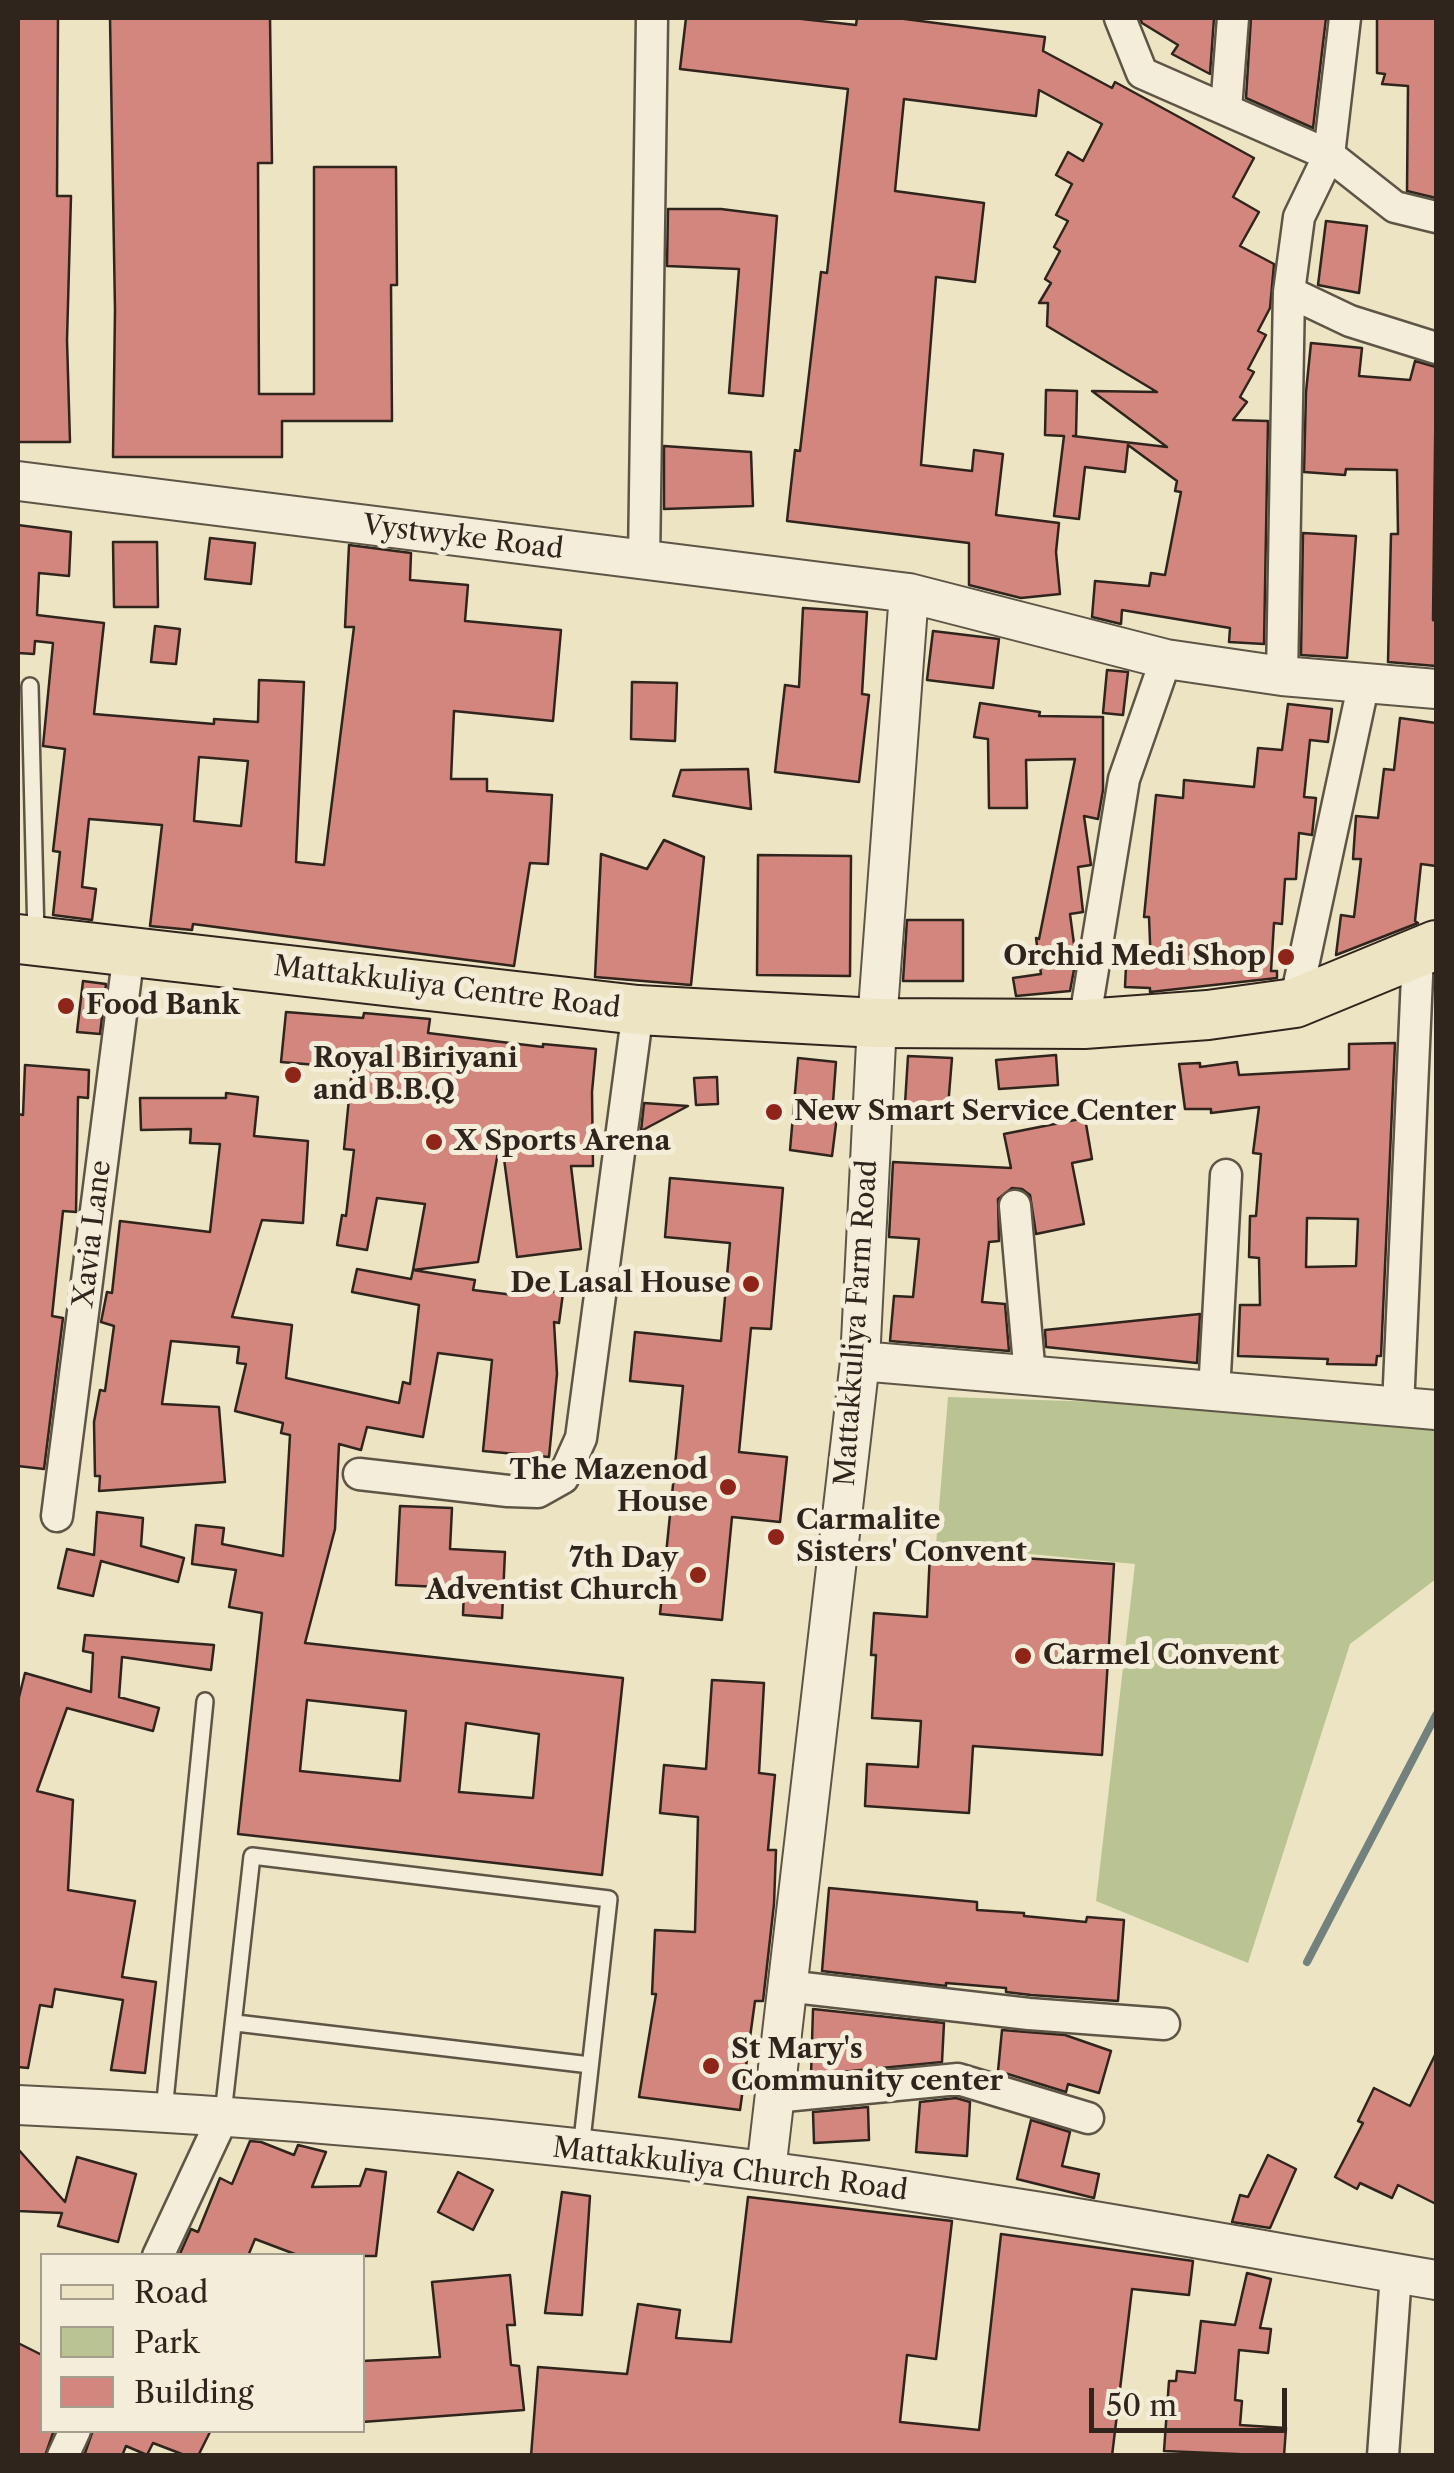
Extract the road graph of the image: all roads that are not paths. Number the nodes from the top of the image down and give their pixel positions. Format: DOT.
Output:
graph roads {
  1 [pos="652,18"];
  2 [pos="1120,18"];
  3 [pos="1232,18"];
  4 [pos="1345,18"];
  5 [pos="1226,110"];
  6 [pos="1329,154"];
  7 [pos="1436,217"];
  8 [pos="1289,292"];
  9 [pos="1436,348"];
  10 [pos="18,481"];
  11 [pos="644,561"];
  12 [pos="910,593"];
  13 [pos="1166,659"];
  14 [pos="1282,676"];
  15 [pos="1364,682"];
  16 [pos="30,686"];
  17 [pos="1436,689"];
  18 [pos="27,940"];
  19 [pos="1427,950"];
  20 [pos="129,952"];
  21 [pos="1294,1003"];
  22 [pos="638,1010"];
  23 [pos="877,1022"];
  24 [pos="1084,1024"];
  25 [pos="1226,1175"];
  26 [pos="1015,1206"];
  27 [pos="860,1361"];
  28 [pos="1030,1376"];
  29 [pos="1214,1392"];
  30 [pos="1398,1407"];
  31 [pos="1436,1410"];
  32 [pos="359,1474"];
  33 [pos="57,1516"];
  34 [pos="205,1701"];
  35 [pos="786,1986"];
  36 [pos="236,2023"];
  37 [pos="1164,2024"];
  38 [pos="590,2065"];
  39 [pos="774,2096"];
  40 [pos="18,2105"];
  41 [pos="164,2112"];
  42 [pos="223,2118"];
  43 [pos="1088,2118"];
  44 [pos="581,2149"];
  45 [pos="766,2171"];
  46 [pos="159,2253"];
  47 [pos="1396,2274"];
  48 [pos="1436,2280"];
  49 [pos="74,2433"];
  50 [pos="63,2456"];
  51 [pos="1383,2456"];
  1 -- 11 [label="street"];
  2 -- 5 [label="street"];
  3 -- 5 [label="street"];
  4 -- 6 [label="street"];
  5 -- 6 [label="street"];
  6 -- 7 [label="street"];
  6 -- 8 [label="street"];
  8 -- 9 [label="street"];
  8 -- 14 [label="street"];
  10 -- 11 [label="street, Vystwyke Road"];
  11 -- 12 [label="street, Vystwyke Road"];
  12 -- 13 [label="street, Vystwyke Road"];
  12 -- 23 [label="street, Mattakkuliya Farm Road"];
  13 -- 14 [label="street, Vystwyke Road"];
  13 -- 24 [label="street"];
  14 -- 15 [label="street, Vystwyke Road"];
  15 -- 17 [label="street, Vystwyke Road"];
  15 -- 21 [label="street"];
  16 -- 18 [label="lane"];
  18 -- 20 [label="main road, Mattakkuliya Centre Road"];
  19 -- 21 [label="main road, Mattakkuliya Centre Road"];
  19 -- 30 [label="street"];
  20 -- 22 [label="main road, Mattakkuliya Centre Road"];
  20 -- 33 [label="street, Xavia Lane"];
  21 -- 24 [label="main road, Mattakkuliya Centre Road"];
  22 -- 23 [label="main road, Mattakkuliya Centre Road"];
  22 -- 32 [label="street"];
  23 -- 24 [label="main road, Mattakkuliya Centre Road"];
  23 -- 27 [label="street, Mattakkuliya Farm Road"];
  25 -- 29 [label="street"];
  26 -- 28 [label="street"];
  27 -- 28 [label="street"];
  27 -- 35 [label="street, Mattakkuliya Farm Road"];
  28 -- 29 [label="street"];
  29 -- 30 [label="street"];
  30 -- 31 [label="street"];
  34 -- 41 [label="lane"];
  35 -- 37 [label="street"];
  35 -- 39 [label="street, Mattakkuliya Farm Road"];
  36 -- 38 [label="lane"];
  36 -- 38 [label="lane"];
  36 -- 42 [label="lane"];
  38 -- 44 [label="lane"];
  39 -- 43 [label="street"];
  39 -- 45 [label="street, Mattakkuliya Farm Road"];
  40 -- 41 [label="street, Mattakkuliya Church Road"];
  41 -- 42 [label="street, Mattakkuliya Church Road"];
  42 -- 44 [label="street, Mattakkuliya Church Road"];
  42 -- 46 [label="street"];
  44 -- 45 [label="street, Mattakkuliya Church Road"];
  45 -- 47 [label="street, Mattakkuliya Church Road"];
  47 -- 48 [label="street, Mattakkuliya Church Road"];
  47 -- 51 [label="street"];
  49 -- 50 [label="street"];
}
